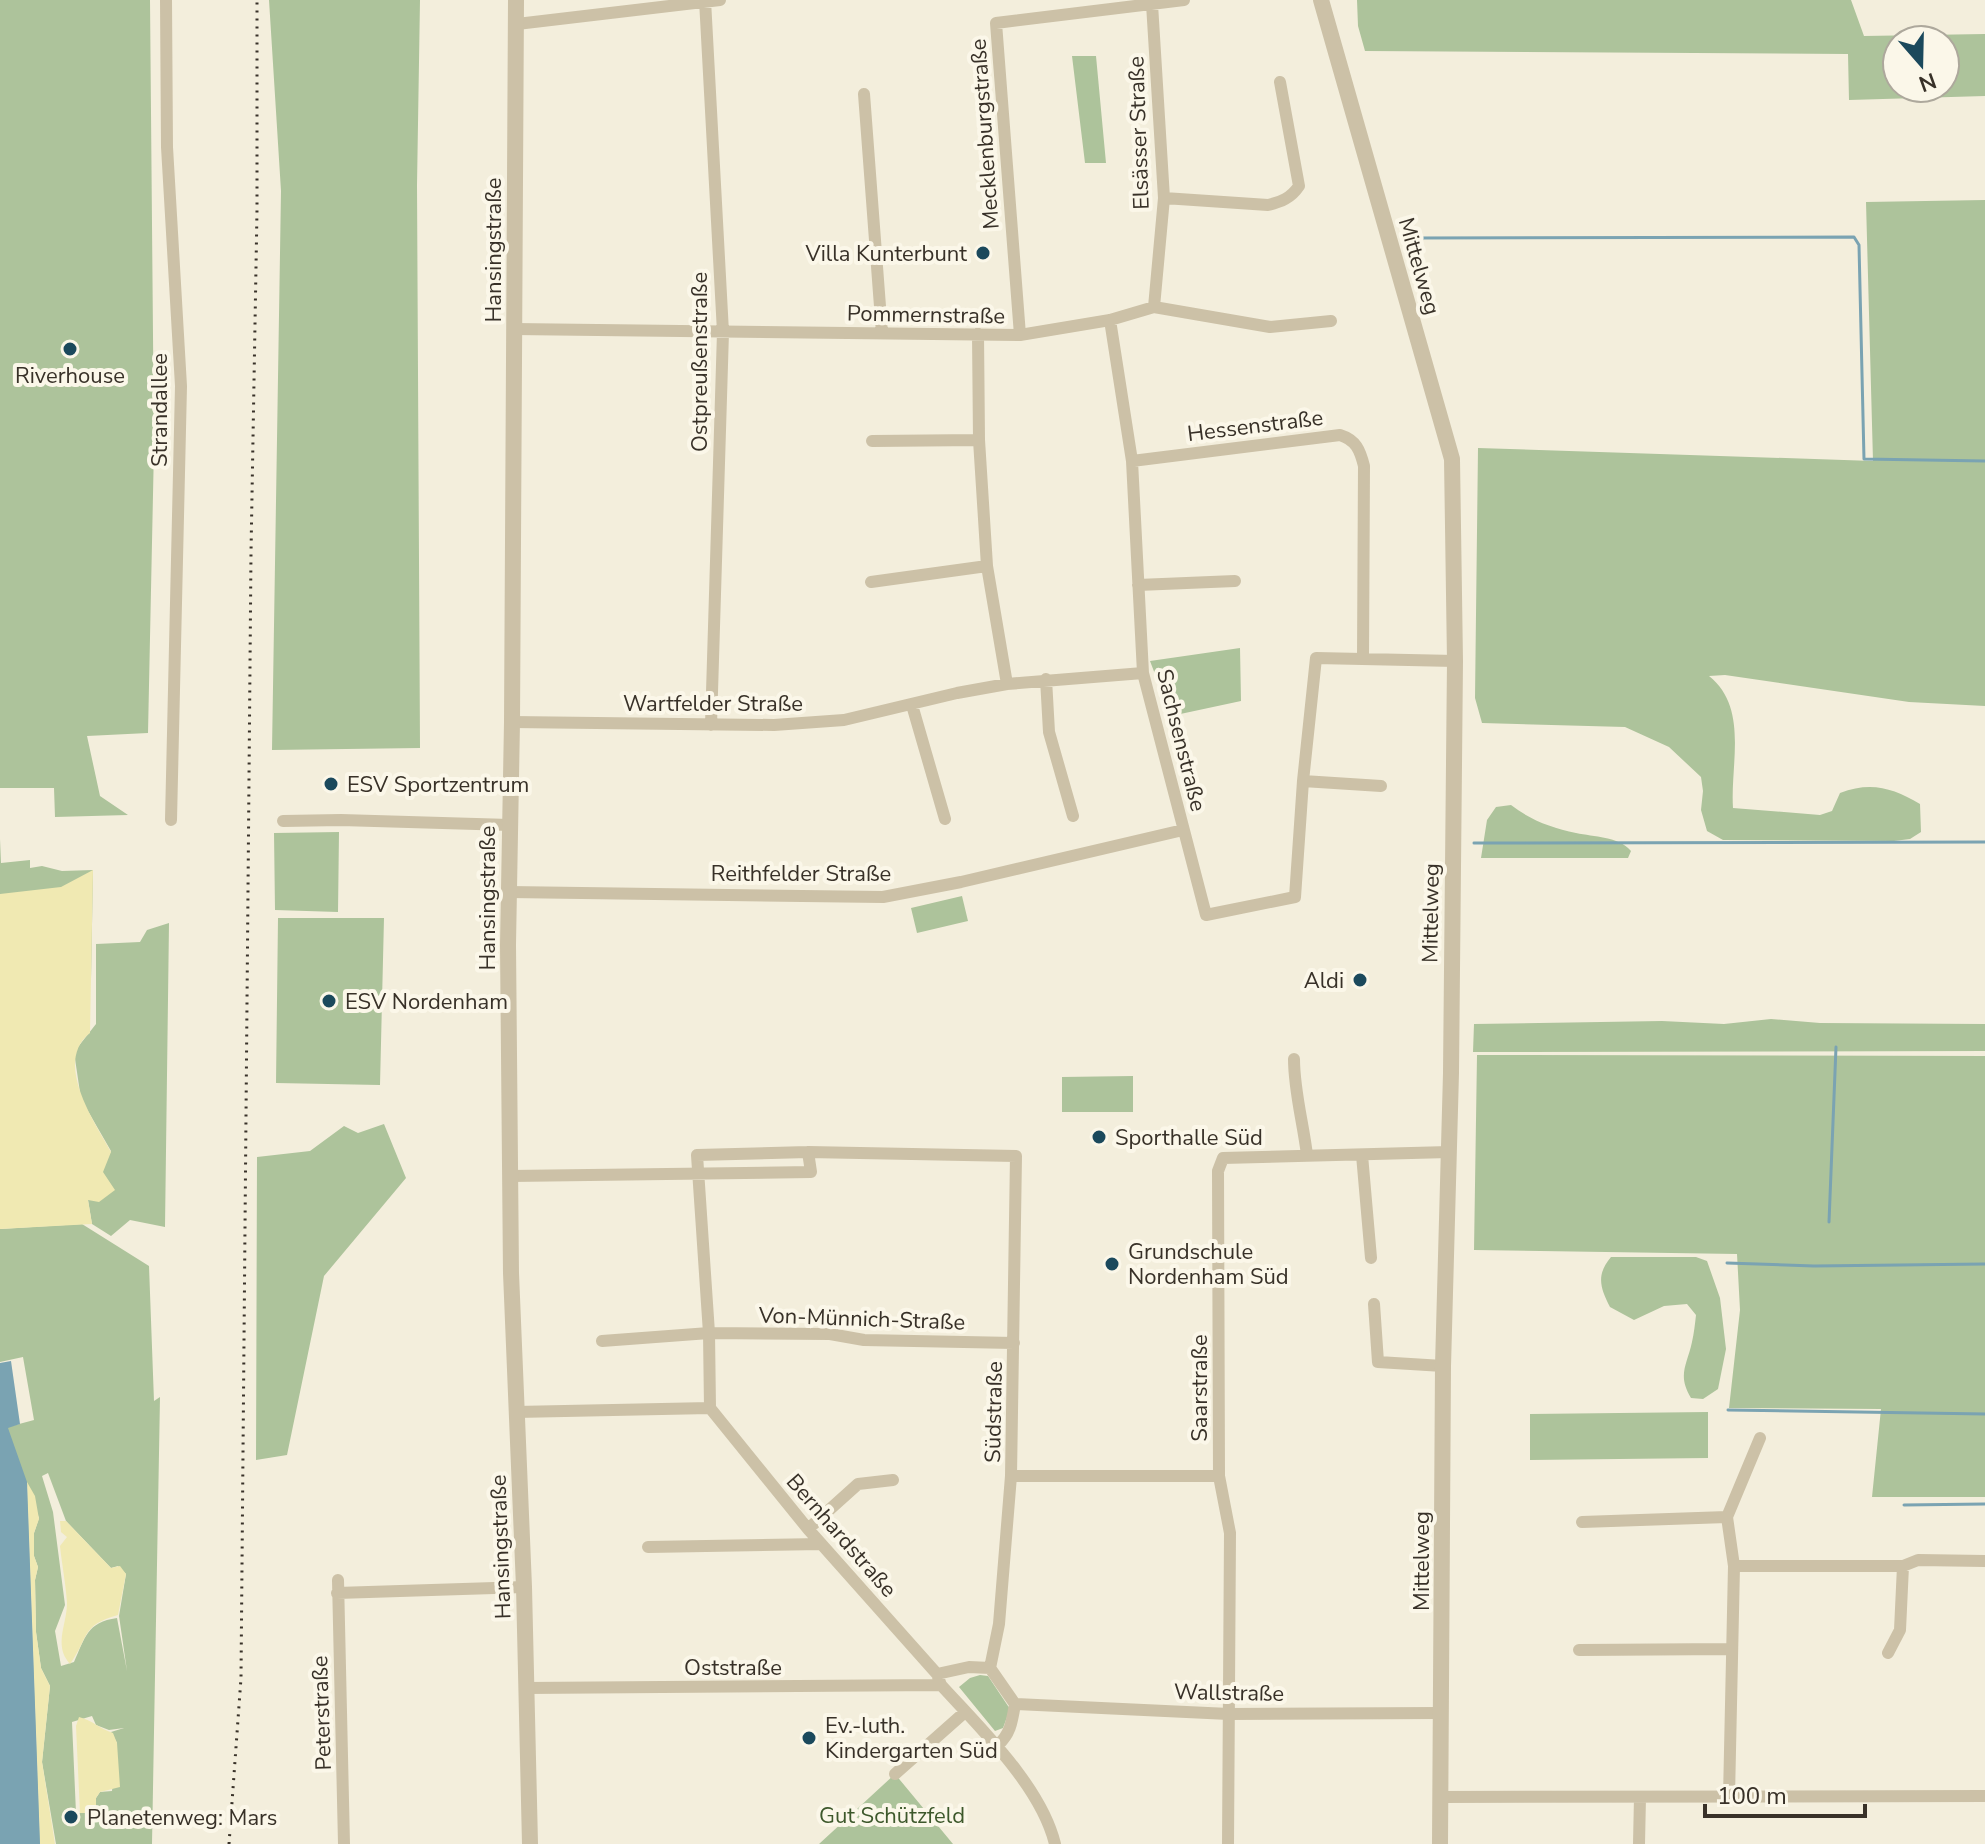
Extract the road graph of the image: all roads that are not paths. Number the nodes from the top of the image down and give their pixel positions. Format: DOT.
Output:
graph roads {
  1 [pos="166,0"];
  2 [pos="516,0"];
  3 [pos="720,0"];
  4 [pos="1184,0"];
  5 [pos="1321,0"];
  6 [pos="706,1"];
  7 [pos="1152,4"];
  8 [pos="517,24"];
  9 [pos="1280,82"];
  10 [pos="864,94"];
  11 [pos="1164,198"];
  12 [pos="1154,307"];
  13 [pos="1110,320"];
  14 [pos="1331,321"];
  15 [pos="514,329"];
  16 [pos="723,332"];
  17 [pos="882,333"];
  18 [pos="978,334"];
  19 [pos="1020,335"];
  20 [pos="979,440"];
  21 [pos="872,441"];
  22 [pos="1132,461"];
  23 [pos="987,566"];
  24 [pos="1235,581"];
  25 [pos="871,582"];
  26 [pos="1138,585"];
  27 [pos="1363,658"];
  28 [pos="1455,661"];
  29 [pos="1143,673"];
  30 [pos="1046,679"];
  31 [pos="1007,684"];
  32 [pos="912,705"];
  33 [pos="512,722"];
  34 [pos="711,725"];
  35 [pos="1303,781"];
  36 [pos="1381,786"];
  37 [pos="1073,816"];
  38 [pos="945,819"];
  39 [pos="171,820"];
  40 [pos="283,821"];
  41 [pos="510,825"];
  42 [pos="1183,830"];
  43 [pos="509,892"];
  44 [pos="1294,1059"];
  45 [pos="808,1152"];
  46 [pos="1449,1152"];
  47 [pos="1307,1155"];
  48 [pos="1362,1155"];
  49 [pos="700,1174"];
  50 [pos="511,1176"];
  51 [pos="1371,1258"];
  52 [pos="1374,1304"];
  53 [pos="709,1333"];
  54 [pos="602,1341"];
  55 [pos="1014,1343"];
  56 [pos="1443,1366"];
  57 [pos="710,1408"];
  58 [pos="516,1412"];
  59 [pos="1760,1438"];
  60 [pos="1011,1476"];
  61 [pos="1219,1476"];
  62 [pos="893,1480"];
  63 [pos="1727,1517"];
  64 [pos="1582,1522"];
  65 [pos="808,1529"];
  66 [pos="821,1544"];
  67 [pos="648,1547"];
  68 [pos="1985,1561"];
  69 [pos="1734,1566"];
  70 [pos="1903,1566"];
  71 [pos="524,1587"];
  72 [pos="1731,1649"];
  73 [pos="1579,1650"];
  74 [pos="1888,1653"];
  75 [pos="990,1668"];
  76 [pos="939,1679"];
  77 [pos="526,1688"];
  78 [pos="1015,1704"];
  79 [pos="965,1712"];
  80 [pos="1441,1713"];
  81 [pos="1229,1714"];
  82 [pos="998,1745"];
  83 [pos="895,1774"];
  84 [pos="1985,1796"];
  85 [pos="1440,1797"];
  86 [pos="1640,1797"];
  87 [pos="1729,1797"];
  88 [pos="344,1844"];
  89 [pos="530,1844"];
  90 [pos="1055,1844"];
  91 [pos="1228,1844"];
  92 [pos="1440,1844"];
  93 [pos="1639,1844"];
  1 -- 39 [label="street, Strandallee"];
  2 -- 8 [label="street, Hansingstraße"];
  3 -- 6 [label="street"];
  4 -- 7 [label="street, Mecklenburgstraße"];
  5 -- 28 [label="street, Mittelweg"];
  6 -- 8 [label="street"];
  6 -- 16 [label="street, Ostpreußenstraße"];
  7 -- 11 [label="street, Elsässer Straße"];
  7 -- 19 [label="street, Mecklenburgstraße"];
  8 -- 15 [label="street, Hansingstraße"];
  9 -- 11 [label="street"];
  10 -- 17 [label="street"];
  11 -- 12 [label="street, Elsässer Straße"];
  12 -- 13 [label="street, Pommernstraße"];
  12 -- 14 [label="street, Pommernstraße"];
  13 -- 19 [label="street, Pommernstraße"];
  13 -- 22 [label="street, Sachsenstraße"];
  15 -- 16 [label="street, Pommernstraße"];
  15 -- 33 [label="street, Hansingstraße"];
  16 -- 17 [label="street, Pommernstraße"];
  16 -- 34 [label="street, Ostpreußenstraße"];
  17 -- 18 [label="street, Pommernstraße"];
  18 -- 19 [label="street, Pommernstraße"];
  18 -- 20 [label="street"];
  20 -- 21 [label="street"];
  20 -- 23 [label="street"];
  22 -- 26 [label="street, Sachsenstraße"];
  22 -- 27 [label="street, Hessenstraße"];
  23 -- 25 [label="street"];
  23 -- 31 [label="street"];
  24 -- 26 [label="street"];
  26 -- 29 [label="street, Sachsenstraße"];
  27 -- 28 [label="street, Sachsenstraße"];
  27 -- 35 [label="street, Sachsenstraße"];
  28 -- 46 [label="street, Mittelweg"];
  29 -- 30 [label="street, Wartfelder Straße"];
  29 -- 42 [label="street, Sachsenstraße"];
  30 -- 31 [label="street, Wartfelder Straße"];
  30 -- 37 [label="street"];
  31 -- 32 [label="street, Wartfelder Straße"];
  32 -- 34 [label="street, Wartfelder Straße"];
  32 -- 38 [label="street"];
  33 -- 34 [label="street, Wartfelder Straße"];
  33 -- 41 [label="street, Hansingstraße"];
  35 -- 36 [label="street"];
  35 -- 42 [label="street, Sachsenstraße"];
  40 -- 41 [label="street"];
  41 -- 43 [label="street, Hansingstraße"];
  42 -- 43 [label="street, Reithfelder Straße"];
  43 -- 50 [label="street, Hansingstraße"];
  44 -- 47 [label="street"];
  45 -- 49 [label="street"];
  45 -- 49 [label="street"];
  45 -- 55 [label="street, Südstraße"];
  46 -- 48 [label="street, Saarstraße"];
  46 -- 56 [label="street, Mittelweg"];
  47 -- 48 [label="street, Saarstraße"];
  47 -- 61 [label="street, Saarstraße"];
  48 -- 51 [label="street"];
  49 -- 50 [label="street"];
  49 -- 53 [label="street"];
  50 -- 58 [label="street, Hansingstraße"];
  52 -- 56 [label="street"];
  53 -- 54 [label="street, Von-Münnich-Straße"];
  53 -- 55 [label="street, Von-Münnich-Straße"];
  53 -- 57 [label="street"];
  55 -- 60 [label="street, Südstraße"];
  56 -- 80 [label="street, Mittelweg"];
  57 -- 58 [label="street"];
  57 -- 65 [label="street, Bernhardstraße"];
  58 -- 71 [label="street, Hansingstraße"];
  59 -- 63 [label="street"];
  60 -- 61 [label="street"];
  60 -- 75 [label="street, Südstraße"];
  61 -- 81 [label="street, Saarstraße"];
  62 -- 65 [label="street"];
  63 -- 64 [label="street"];
  63 -- 69 [label="street"];
  65 -- 66 [label="street, Bernhardstraße"];
  66 -- 67 [label="street"];
  66 -- 76 [label="street, Bernhardstraße"];
  68 -- 70 [label="street"];
  69 -- 70 [label="street"];
  69 -- 72 [label="street"];
  70 -- 74 [label="street"];
  71 -- 77 [label="street, Hansingstraße"];
  71 -- 88 [label="street, Peterstraße"];
  72 -- 73 [label="street"];
  72 -- 87 [label="street"];
  75 -- 76 [label="street, Oststraße"];
  75 -- 78 [label="street"];
  76 -- 77 [label="street, Oststraße"];
  76 -- 79 [label="street, Bernhardstraße"];
  77 -- 89 [label="street, Hansingstraße"];
  78 -- 81 [label="street, Wallstraße"];
  78 -- 82 [label="street"];
  79 -- 82 [label="street, Bernhardstraße"];
  79 -- 83 [label="street"];
  80 -- 81 [label="street, Wallstraße"];
  80 -- 85 [label="street, Mittelweg"];
  81 -- 91 [label="street, Saarstraße"];
  82 -- 90 [label="street, Bernhardstraße"];
  84 -- 87 [label="street"];
  85 -- 86 [label="street"];
  85 -- 92 [label="street, Mittelweg"];
  86 -- 87 [label="street"];
  86 -- 93 [label="street"];
}
